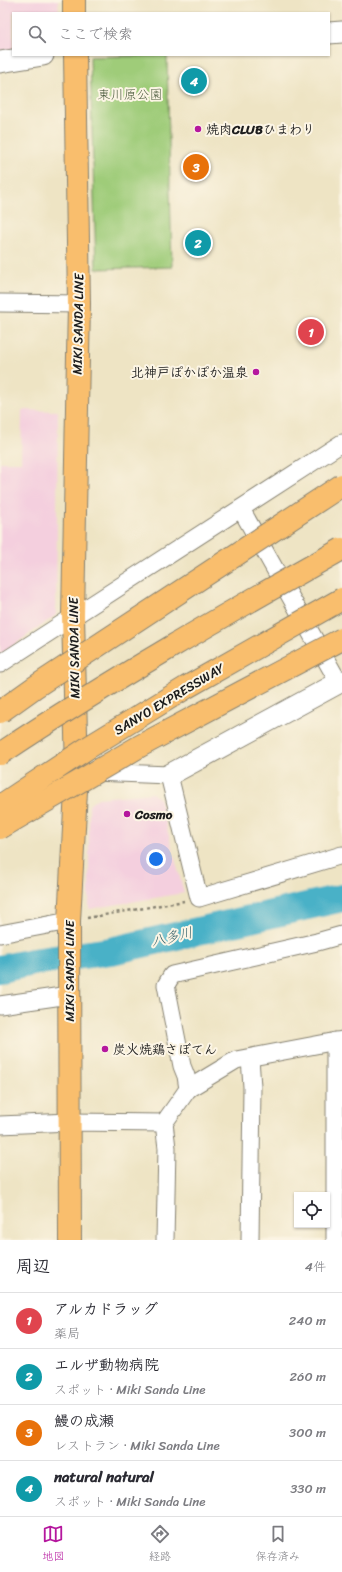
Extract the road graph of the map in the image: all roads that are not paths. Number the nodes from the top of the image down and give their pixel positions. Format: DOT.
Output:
graph roads {
  1 [pos="74,0"];
  2 [pos="74,12"];
  3 [pos="342,32"];
  4 [pos="330,33"];
  5 [pos="37,56"];
  6 [pos="75,56"];
  7 [pos="0,62"];
  8 [pos="0,303"];
  9 [pos="79,304"];
  10 [pos="342,443"];
  11 [pos="342,485"];
  12 [pos="342,503"];
  13 [pos="241,509"];
  14 [pos="342,549"];
  15 [pos="342,599"];
  16 [pos="73,616"];
  17 [pos="120,632"];
  18 [pos="342,639"];
  19 [pos="0,664"];
  20 [pos="341,682"];
  21 [pos="0,712"];
  22 [pos="0,754"];
  23 [pos="77,772"];
  24 [pos="169,775"];
  25 [pos="0,806"];
  26 [pos="0,828"];
  27 [pos="342,855"];
  28 [pos="69,925"];
  29 [pos="0,934"];
  30 [pos="342,935"];
  31 [pos="69,991"];
  32 [pos="0,1005"];
  33 [pos="339,1041"];
  34 [pos="250,1058"];
  35 [pos="188,1089"];
  36 [pos="70,1122"];
  37 [pos="164,1123"];
  38 [pos="0,1124"];
  39 [pos="70,1240"];
  40 [pos="166,1240"];
  41 [pos="250,1240"];
  42 [pos="334,1240"];
  1 -- 2 [label="main road"];
  3 -- 4 [label="street"];
  5 -- 7 [label="street"];
  6 -- 9 [label="main road, MIKI SANDA LINE"];
  8 -- 9 [label="street"];
  9 -- 16 [label="main road, MIKI SANDA LINE"];
  10 -- 13 [label="street"];
  11 -- 17 [label="main road, bridge"];
  12 -- 17 [label="main road, bridge"];
  13 -- 16 [label="street"];
  13 -- 20 [label="street"];
  14 -- 22 [label="main road, bridge"];
  15 -- 25 [label="main road, SANYO EXPRESSWAY, bridge"];
  16 -- 19 [label="street"];
  16 -- 23 [label="main road, MIKI SANDA LINE"];
  17 -- 21 [label="main road, bridge"];
  18 -- 26 [label="main road, bridge"];
  20 -- 24 [label="street"];
  23 -- 24 [label="street"];
  23 -- 28 [label="main road, MIKI SANDA LINE"];
  24 -- 27 [label="street"];
  28 -- 29 [label="street"];
  28 -- 31 [label="main road, MIKI SANDA LINE"];
  30 -- 35 [label="street"];
  31 -- 32 [label="street"];
  31 -- 36 [label="main road, MIKI SANDA LINE"];
  33 -- 34 [label="street"];
  33 -- 42 [label="street"];
  34 -- 35 [label="street"];
  34 -- 41 [label="street"];
  35 -- 37 [label="street"];
  36 -- 37 [label="street"];
  36 -- 38 [label="street"];
  36 -- 39 [label="main road, MIKI SANDA LINE"];
  37 -- 40 [label="street"];
}
